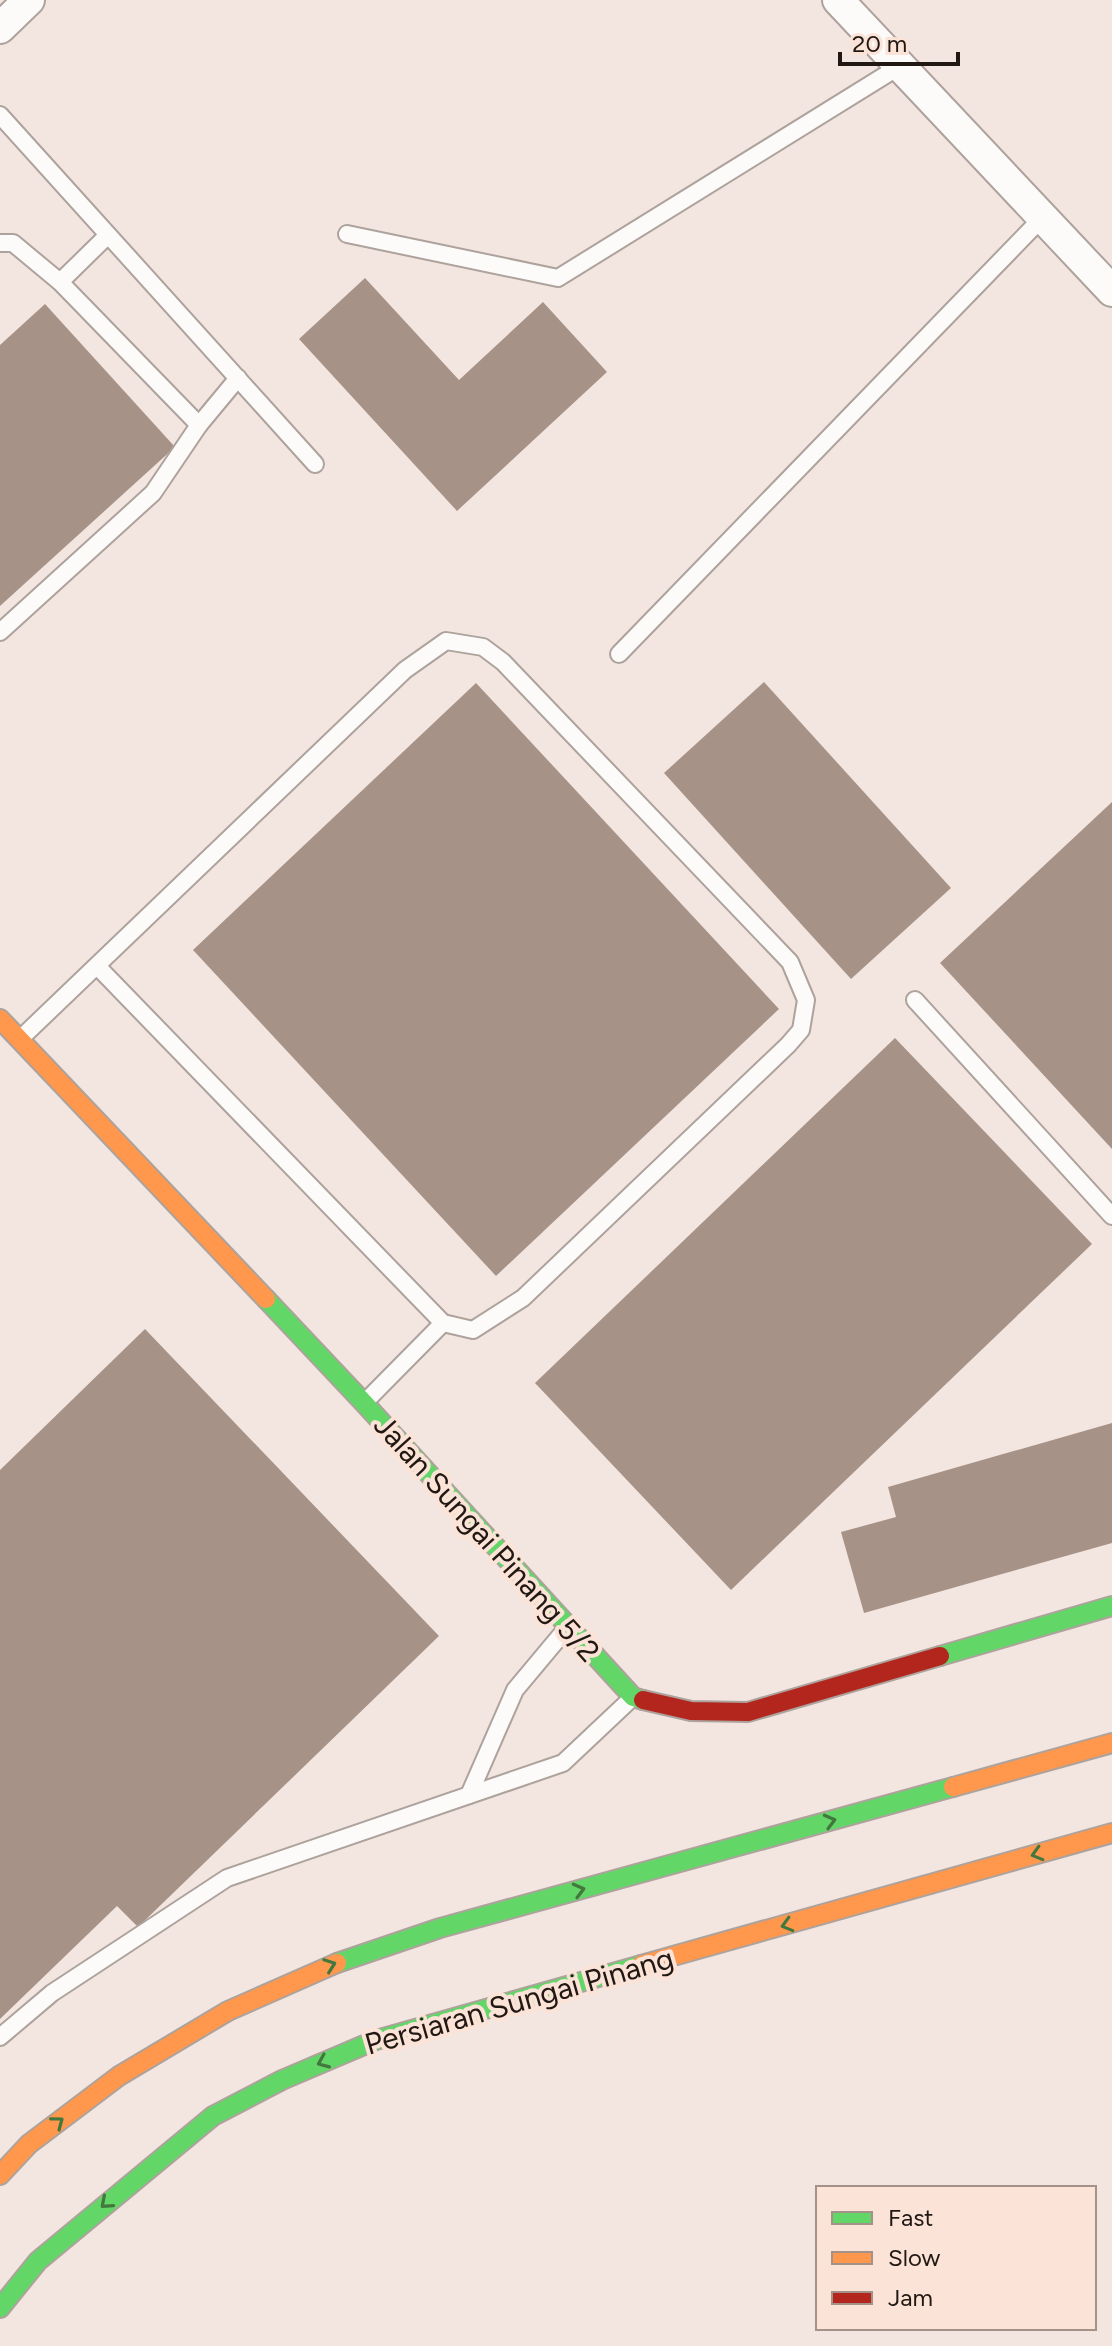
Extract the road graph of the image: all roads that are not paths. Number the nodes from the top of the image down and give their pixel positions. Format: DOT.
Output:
graph roads {
  1 [pos="29,0"];
  2 [pos="838,0"];
  3 [pos="0,28"];
  4 [pos="900,66"];
  5 [pos="0,115"];
  6 [pos="1043,217"];
  7 [pos="347,234"];
  8 [pos="108,235"];
  9 [pos="0,243"];
  10 [pos="60,282"];
  11 [pos="1112,291"];
  12 [pos="238,378"];
  13 [pos="199,425"];
  14 [pos="315,464"];
  15 [pos="0,632"];
  16 [pos="619,654"];
  17 [pos="97,966"];
  18 [pos="915,1000"];
  19 [pos="0,1019"];
  20 [pos="20,1040"];
  21 [pos="1112,1216"];
  22 [pos="443,1323"];
  23 [pos="364,1403"];
  24 [pos="1112,1606"];
  25 [pos="568,1626"];
  26 [pos="633,1697"];
  27 [pos="1112,1743"];
  28 [pos="469,1795"];
  29 [pos="1112,1833"];
  30 [pos="0,2037"];
  31 [pos="0,2175"];
  32 [pos="0,2308"];
  1 -- 3 [label="street"];
  2 -- 4 [label="street"];
  4 -- 6 [label="street"];
  4 -- 7 [label="lane"];
  5 -- 8 [label="lane"];
  6 -- 11 [label="street"];
  6 -- 16 [label="lane"];
  8 -- 10 [label="lane"];
  8 -- 12 [label="lane"];
  9 -- 10 [label="lane"];
  10 -- 13 [label="lane"];
  12 -- 13 [label="lane"];
  12 -- 14 [label="lane"];
  13 -- 15 [label="lane"];
  17 -- 20 [label="lane"];
  17 -- 22 [label="lane"];
  17 -- 22 [label="lane"];
  18 -- 21 [label="lane"];
  19 -- 20 [label="street, Jalan Sungai Pinang 5/2"];
  20 -- 23 [label="street, Jalan Sungai Pinang 5/2"];
  22 -- 23 [label="lane"];
  23 -- 25 [label="street, Jalan Sungai Pinang 5/2"];
  24 -- 26 [label="street"];
  25 -- 26 [label="street, Jalan Sungai Pinang 5/2"];
  25 -- 28 [label="lane"];
  26 -- 28 [label="lane"];
  31 -- 27 [label="street, one-way"];
  28 -- 30 [label="lane"];
  29 -- 32 [label="street, Persiaran Sungai Pinang, one-way"];
}
